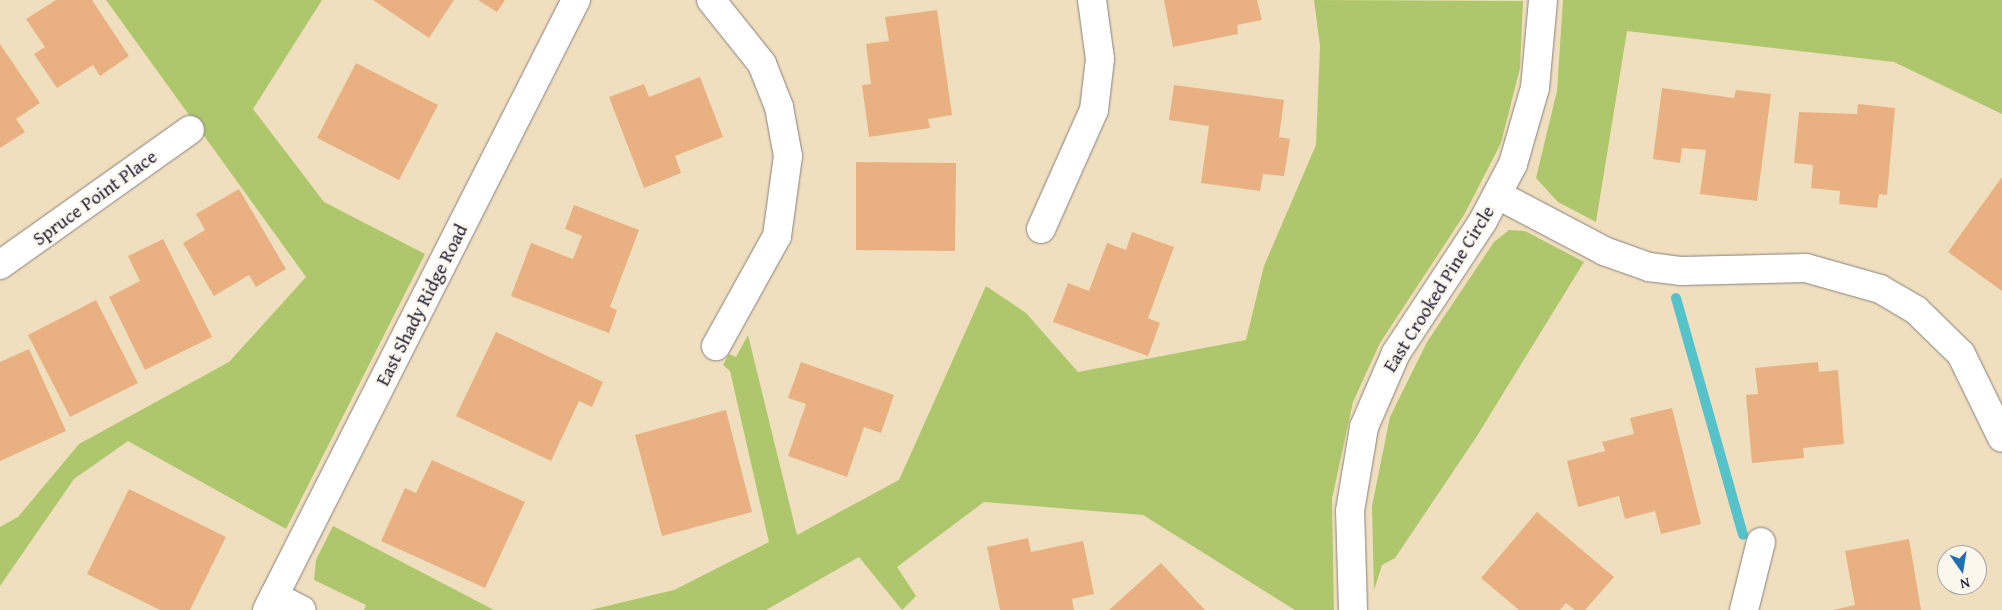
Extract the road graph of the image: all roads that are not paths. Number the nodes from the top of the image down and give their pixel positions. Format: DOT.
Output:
graph roads {
  1 [pos="576,0"];
  2 [pos="711,0"];
  3 [pos="1092,0"];
  4 [pos="1543,0"];
  5 [pos="190,130"];
  6 [pos="1498,195"];
  7 [pos="1041,229"];
  8 [pos="0,265"];
  9 [pos="716,346"];
  10 [pos="2002,438"];
  11 [pos="1761,542"];
  12 [pos="270,603"];
  13 [pos="302,610"];
  14 [pos="1353,610"];
  15 [pos="1744,610"];
  1 -- 12 [label="street, East Shady Ridge Road"];
  2 -- 9 [label="street"];
  3 -- 7 [label="street"];
  4 -- 6 [label="street, East Crooked Pine Circle"];
  5 -- 8 [label="street, Spruce Point Place"];
  6 -- 10 [label="street"];
  6 -- 14 [label="street, East Crooked Pine Circle"];
  11 -- 15 [label="street"];
  12 -- 13 [label="street"];
}
